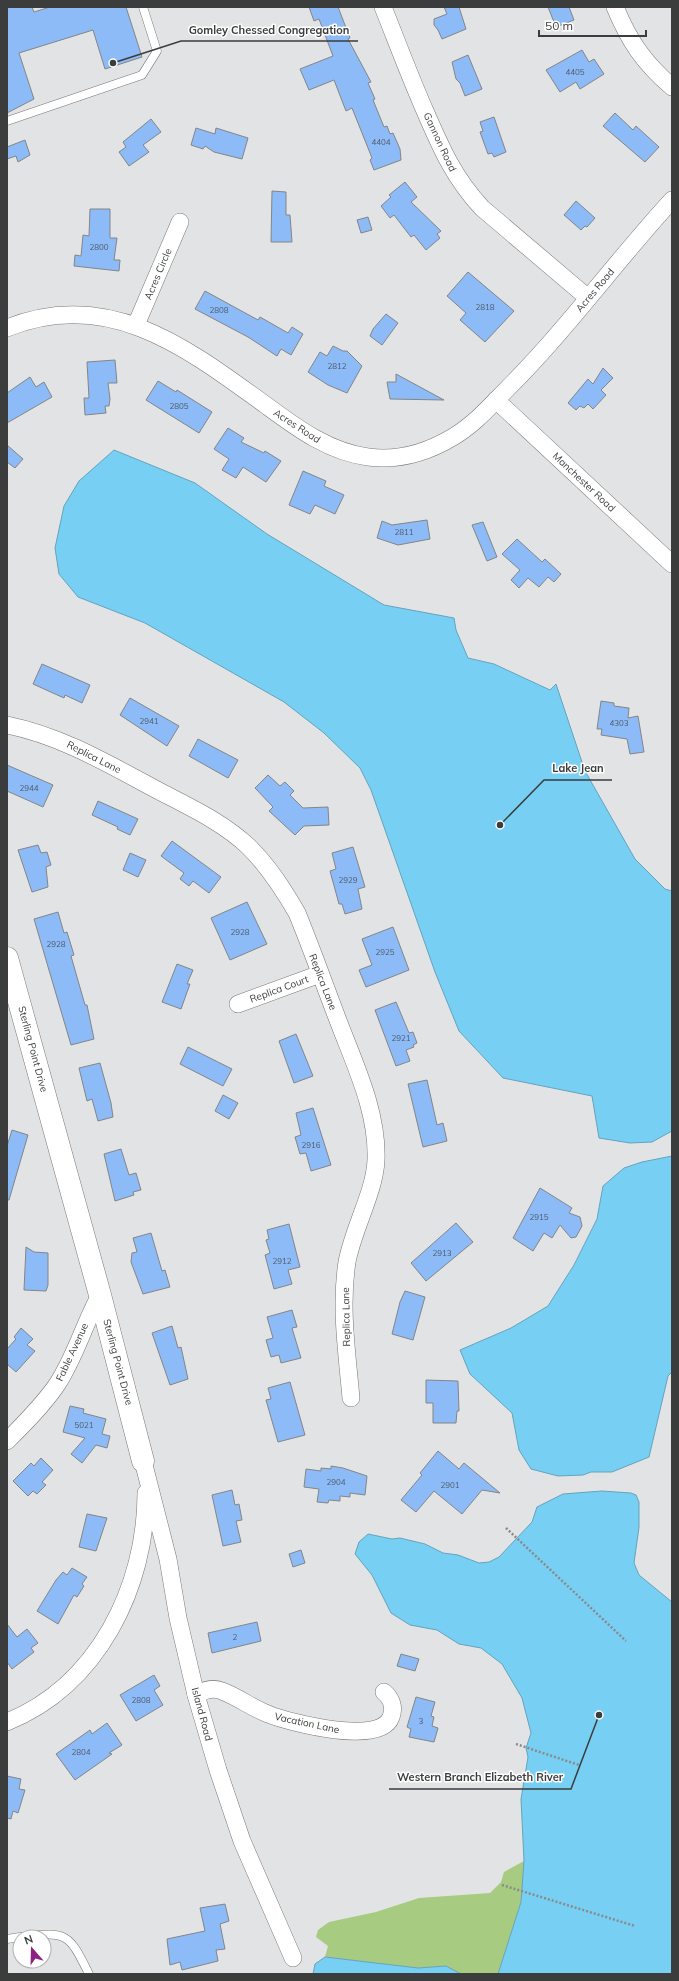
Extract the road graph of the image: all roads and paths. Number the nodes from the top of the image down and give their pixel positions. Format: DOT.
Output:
graph roads {
  1 [pos="143,7"];
  2 [pos="383,7"];
  3 [pos="615,7"];
  4 [pos="672,87"];
  5 [pos="7,121"];
  6 [pos="672,200"];
  7 [pos="180,222"];
  8 [pos="588,298"];
  9 [pos="136,325"];
  10 [pos="7,328"];
  11 [pos="496,400"];
  12 [pos="672,564"];
  13 [pos="7,725"];
  14 [pos="7,958"];
  15 [pos="320,974"];
  16 [pos="238,1004"];
  17 [pos="100,1295"];
  18 [pos="351,1398"];
  19 [pos="7,1441"];
  20 [pos="143,1461"];
  21 [pos="506,1528"];
  22 [pos="626,1641"];
  23 [pos="384,1692"];
  24 [pos="196,1695"];
  25 [pos="7,1722"];
  26 [pos="516,1744"];
  27 [pos="579,1765"];
  28 [pos="502,1885"];
  29 [pos="635,1926"];
  30 [pos="52,1934"];
  31 [pos="293,1958"];
  32 [pos="89,1974"];
  1 -- 5 [label="lane"];
  2 -- 8 [label="street, Gannon Road"];
  3 -- 4 [label="street"];
  6 -- 8 [label="street, Acres Road"];
  7 -- 9 [label="street, Acres Circle"];
  8 -- 11 [label="street, Acres Road"];
  9 -- 10 [label="street, Acres Road"];
  9 -- 11 [label="street, Acres Road"];
  11 -- 12 [label="street, Manchester Road"];
  13 -- 15 [label="street, Replica Lane"];
  14 -- 17 [label="street, Sterling Point Drive"];
  15 -- 16 [label="street, Replica Court"];
  15 -- 18 [label="street, Replica Lane"];
  17 -- 19 [label="street, Fable Avenue"];
  17 -- 20 [label="street, Sterling Point Drive"];
  20 -- 24 [label="street, Island Road"];
  20 -- 25 [label="street, Sterling Point Drive"];
  21 -- 22 [label="path"];
  23 -- 24 [label="street, Vacation Lane"];
  24 -- 31 [label="street, Island Road"];
  26 -- 27 [label="path"];
  28 -- 29 [label="path"];
  30 -- 32 [label="lane"];
}
